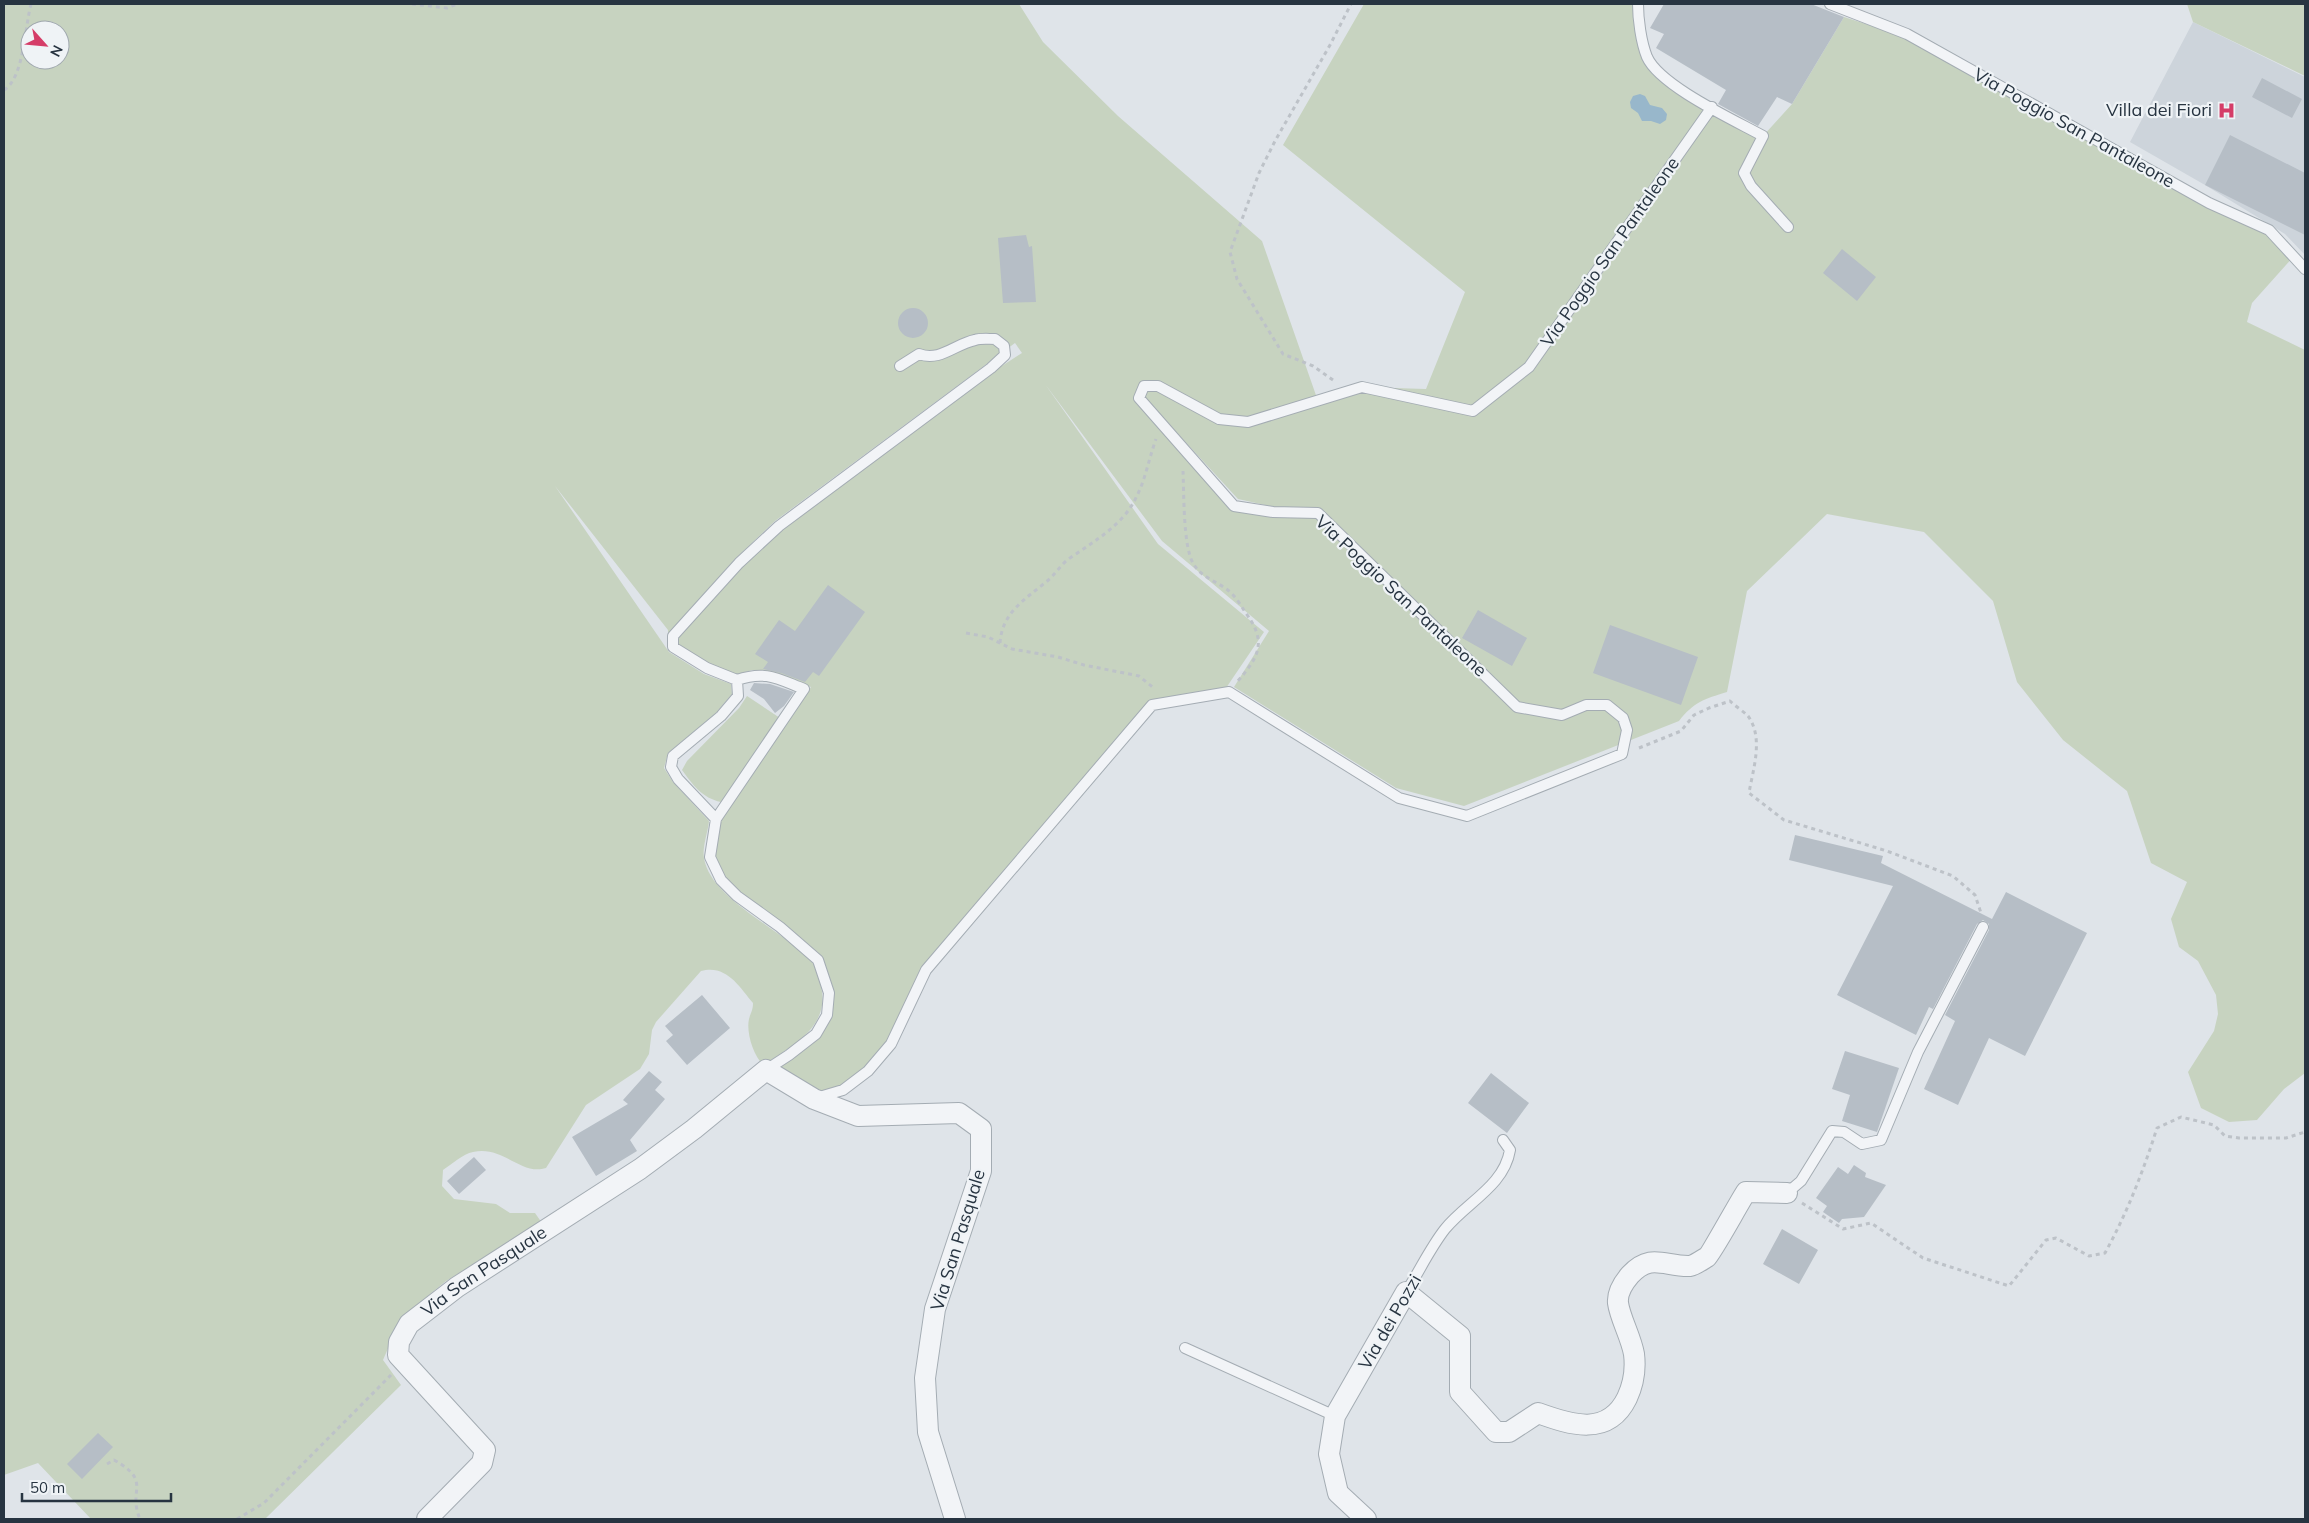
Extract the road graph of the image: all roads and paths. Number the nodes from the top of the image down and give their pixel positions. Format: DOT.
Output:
graph roads {
  1 [pos="31,4"];
  2 [pos="412,4"];
  3 [pos="457,4"];
  4 [pos="1351,4"];
  5 [pos="1638,4"];
  6 [pos="1830,4"];
  7 [pos="4,90"];
  8 [pos="1712,108"];
  9 [pos="1788,227"];
  10 [pos="2305,269"];
  11 [pos="900,366"];
  12 [pos="1339,394"];
  13 [pos="1161,425"];
  14 [pos="1174,439"];
  15 [pos="966,632"];
  16 [pos="1000,643"];
  17 [pos="737,680"];
  18 [pos="1229,692"];
  19 [pos="1167,703"];
  20 [pos="1622,754"];
  21 [pos="716,819"];
  22 [pos="1982,927"];
  23 [pos="766,1070"];
  24 [pos="814,1099"];
  25 [pos="2305,1132"];
  26 [pos="1503,1140"];
  27 [pos="1787,1194"];
  28 [pos="1406,1292"];
  29 [pos="1185,1348"];
  30 [pos="404,1362"];
  31 [pos="1335,1416"];
  32 [pos="107,1464"];
  33 [pos="140,1519"];
  34 [pos="237,1519"];
  35 [pos="427,1519"];
  36 [pos="955,1519"];
  37 [pos="1366,1519"];
  1 -- 7 [label="path"];
  2 -- 3 [label="path"];
  4 -- 12 [label="path"];
  5 -- 8 [label="lane"];
  6 -- 10 [label="lane, Via Poggio San Pantaleone"];
  8 -- 9 [label="lane"];
  8 -- 12 [label="lane, Via Poggio San Pantaleone"];
  11 -- 17 [label="lane"];
  12 -- 13 [label="lane, Via Poggio San Pantaleone"];
  13 -- 14 [label="lane, Via Poggio San Pantaleone"];
  13 -- 16 [label="path"];
  14 -- 18 [label="path"];
  14 -- 20 [label="lane, Via Poggio San Pantaleone"];
  15 -- 16 [label="path"];
  16 -- 19 [label="path"];
  17 -- 21 [label="lane"];
  17 -- 21 [label="lane, Via San Pasquale"];
  18 -- 19 [label="lane"];
  18 -- 20 [label="lane"];
  19 -- 24 [label="lane"];
  20 -- 22 [label="path"];
  21 -- 23 [label="lane, Via San Pasquale"];
  22 -- 27 [label="lane"];
  23 -- 24 [label="street, Via San Pasquale"];
  23 -- 30 [label="street, Via San Pasquale"];
  24 -- 36 [label="street, Via San Pasquale"];
  25 -- 27 [label="path"];
  26 -- 28 [label="lane, Via dei Pozzi"];
  27 -- 28 [label="street"];
  28 -- 31 [label="street, Via dei Pozzi"];
  29 -- 31 [label="lane"];
  30 -- 34 [label="path"];
  30 -- 35 [label="street"];
  31 -- 37 [label="street, Via dei Pozzi"];
  32 -- 33 [label="path"];
}
